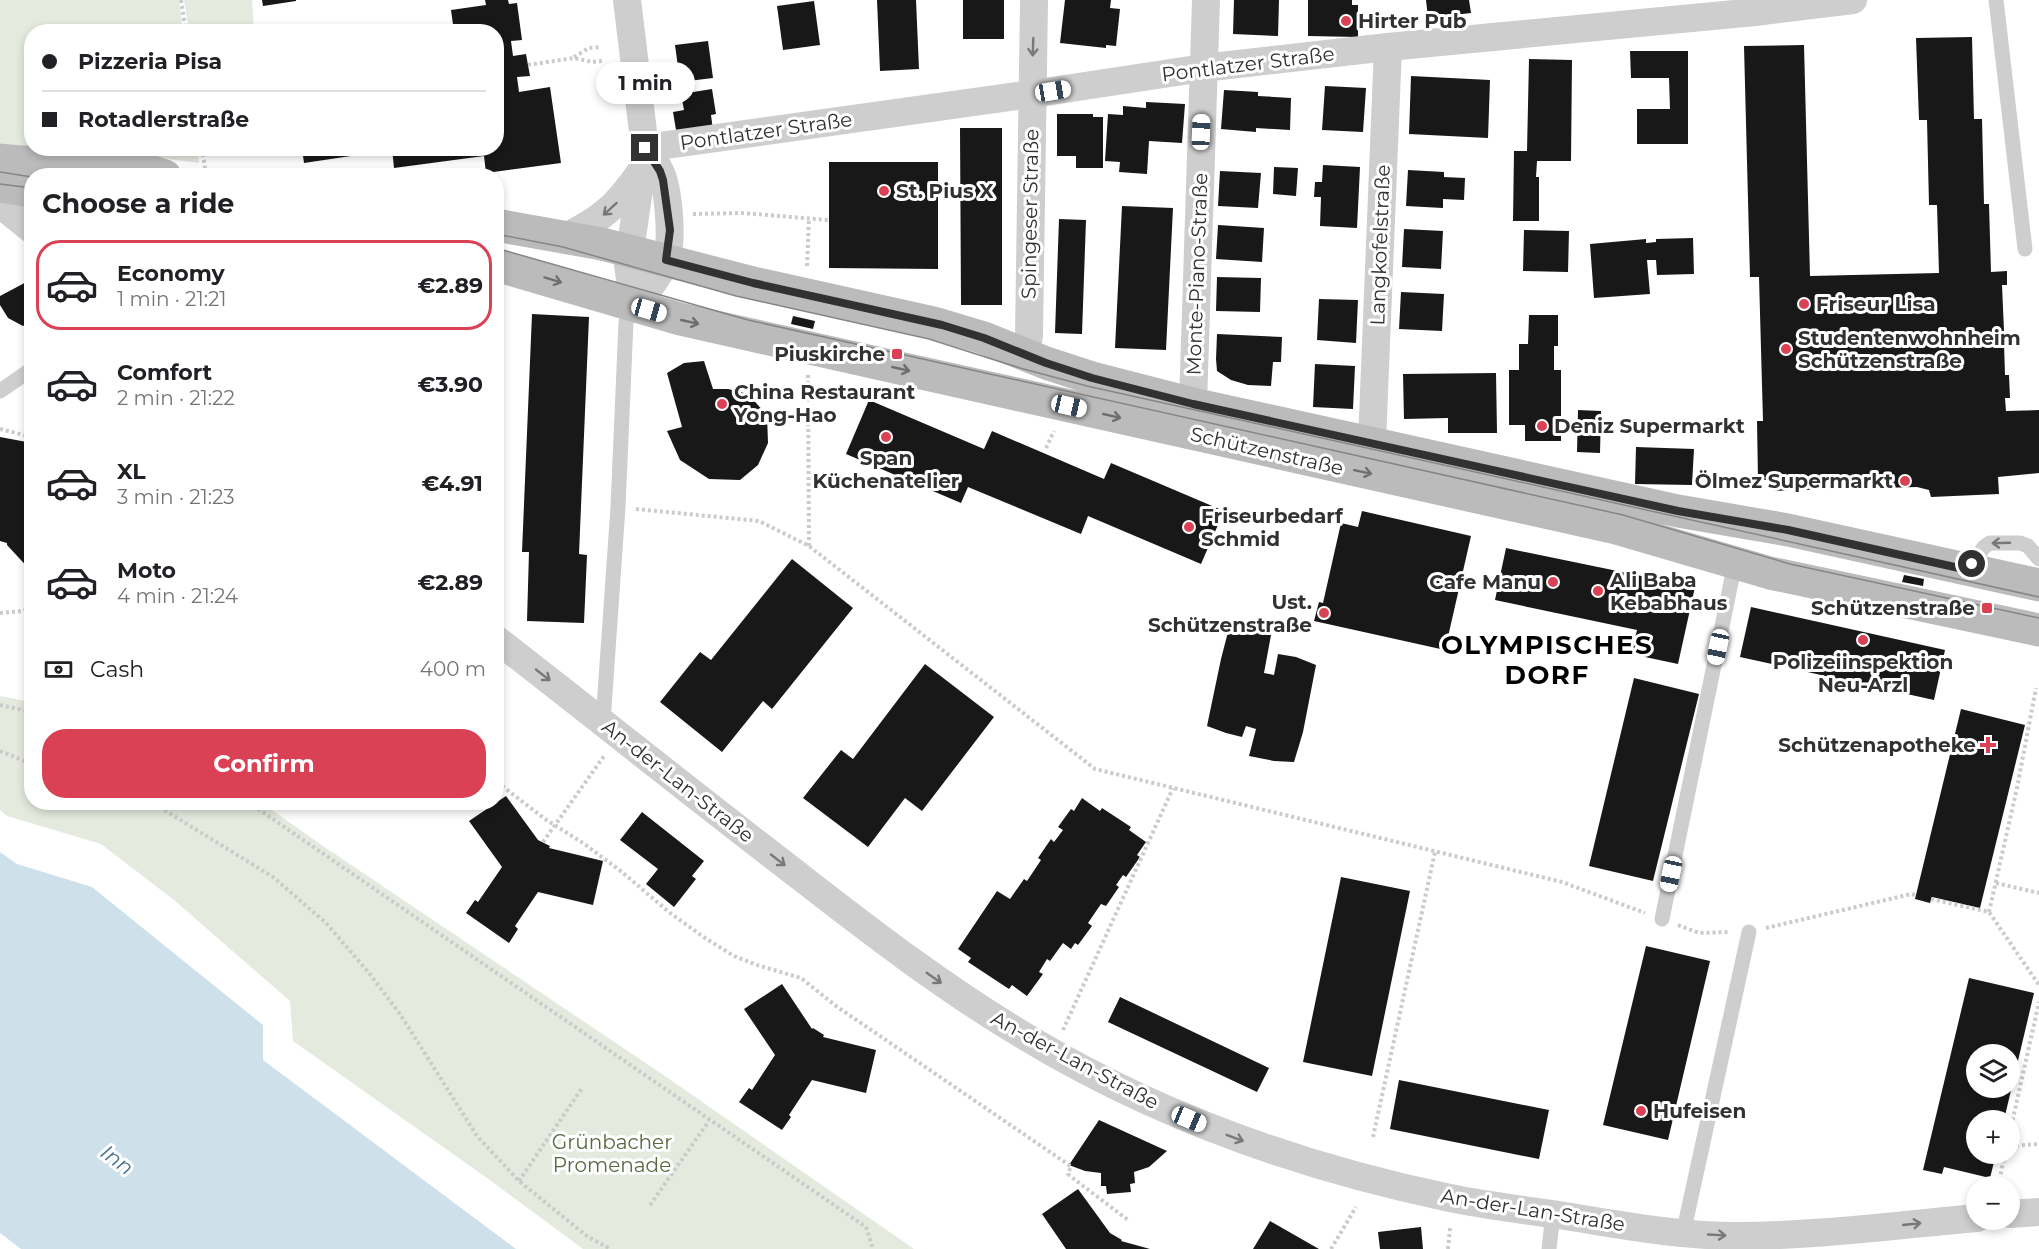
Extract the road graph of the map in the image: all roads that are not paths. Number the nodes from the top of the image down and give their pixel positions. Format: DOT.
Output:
graph roads {
  1 [pos="627,0"];
  2 [pos="1034,0"];
  3 [pos="1206,0"];
  4 [pos="1853,0"];
  5 [pos="1996,0"];
  6 [pos="1755,6"];
  7 [pos="1388,47"];
  8 [pos="1203,68"];
  9 [pos="1032,94"];
  10 [pos="643,158"];
  11 [pos="0,160"];
  12 [pos="128,168"];
  13 [pos="0,186"];
  14 [pos="24,190"];
  15 [pos="0,204"];
  16 [pos="24,224"];
  17 [pos="504,226"];
  18 [pos="567,236"];
  19 [pos="2025,249"];
  20 [pos="629,250"];
  21 [pos="666,260"];
  22 [pos="504,267"];
  23 [pos="634,306"];
  24 [pos="1026,355"];
  25 [pos="24,374"];
  26 [pos="0,391"];
  27 [pos="1193,404"];
  28 [pos="1372,442"];
  29 [pos="2039,559"];
  30 [pos="1735,563"];
  31 [pos="1968,570"];
  32 [pos="2039,585"];
  33 [pos="2039,630"];
  34 [pos="504,645"];
  35 [pos="603,722"];
  36 [pos="1662,919"];
  37 [pos="1749,932"];
  38 [pos="2039,1212"];
  39 [pos="2020,1213"];
  40 [pos="1553,1214"];
  41 [pos="1966,1220"];
  42 [pos="1683,1234"];
  43 [pos="1828,1240"];
  44 [pos="1549,1249"];
  1 -- 10 [label="street"];
  2 -- 9 [label="street, Spingeser Straße, one-way"];
  3 -- 8 [label="street, Monte-Piano-Straße"];
  4 -- 6 [label="street, Pontlatzer Straße"];
  5 -- 19 [label="lane"];
  6 -- 7 [label="street, Pontlatzer Straße"];
  7 -- 8 [label="street, Pontlatzer Straße"];
  7 -- 28 [label="street, Langkofelstraße"];
  8 -- 9 [label="street, Pontlatzer Straße"];
  8 -- 27 [label="street, Monte-Piano-Straße"];
  9 -- 10 [label="street, Pontlatzer Straße"];
  9 -- 24 [label="street, Spingeser Straße"];
  10 -- 18 [label="street, one-way"];
  10 -- 20 [label="street"];
  10 -- 21 [label="street"];
  11 -- 12 [label="street"];
  13 -- 14 [label="street"];
  15 -- 16 [label="street"];
  17 -- 18 [label="street, Schützenstraße"];
  18 -- 20 [label="street, Schützenstraße"];
  20 -- 21 [label="street, Schützenstraße"];
  20 -- 23 [label="street"];
  21 -- 23 [label="street"];
  21 -- 24 [label="street, Schützenstraße"];
  22 -- 23 [label="street, Schützenstraße, one-way"];
  23 -- 30 [label="street, Schützenstraße, one-way"];
  23 -- 35 [label="lane"];
  24 -- 27 [label="street, Schützenstraße"];
  25 -- 26 [label="lane"];
  27 -- 28 [label="street, Schützenstraße"];
  28 -- 31 [label="street, Schützenstraße"];
  29 -- 31 [label="lane, one-way"];
  30 -- 33 [label="street, Schützenstraße"];
  30 -- 36 [label="lane"];
  31 -- 32 [label="street, Schützenstraße"];
  34 -- 35 [label="street, An-der-Lan-Straße, one-way"];
  35 -- 40 [label="street, An-der-Lan-Straße, one-way"];
  37 -- 42 [label="lane"];
  38 -- 39 [label="street"];
  40 -- 42 [label="street, An-der-Lan-Straße"];
  40 -- 44 [label="lane"];
  43 -- 41 [label="street, An-der-Lan-Straße, one-way"];
  42 -- 43 [label="street, An-der-Lan-Straße, one-way"];
}
